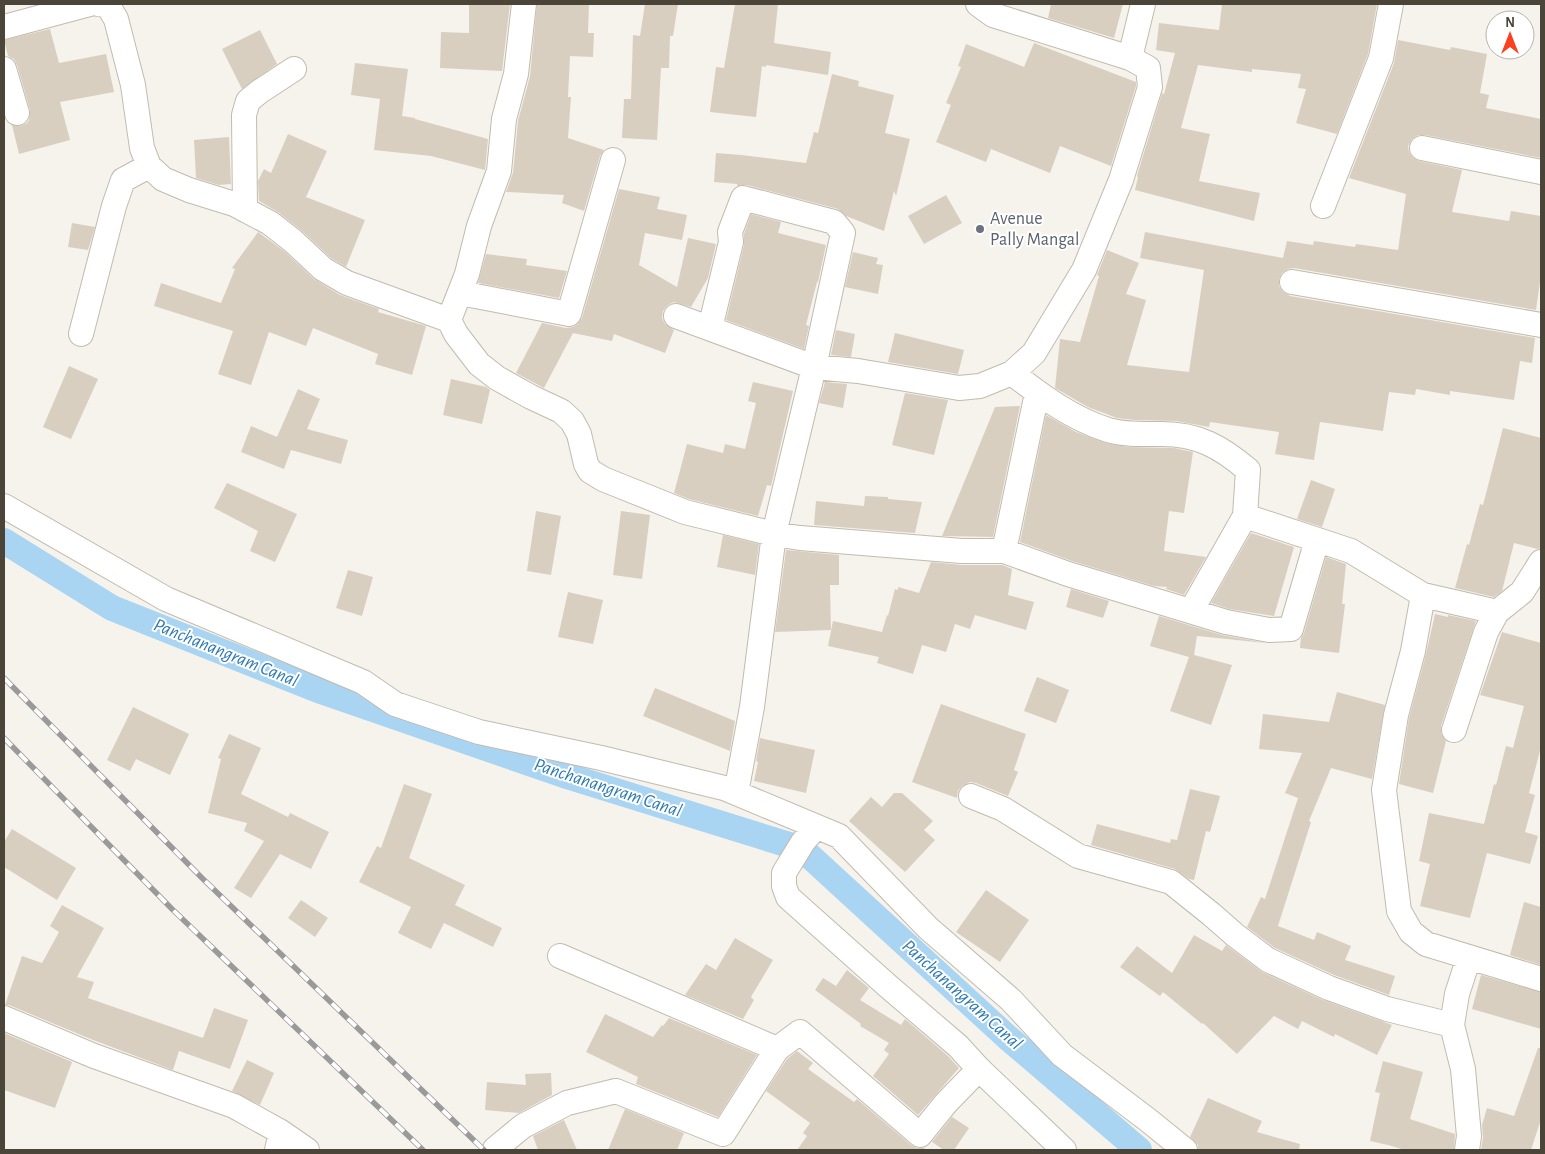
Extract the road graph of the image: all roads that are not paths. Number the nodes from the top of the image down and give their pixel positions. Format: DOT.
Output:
graph roads {
  1 [pos="90,4"];
  2 [pos="98,4"];
  3 [pos="524,4"];
  4 [pos="978,4"];
  5 [pos="1143,4"];
  6 [pos="1391,4"];
  7 [pos="4,27"];
  8 [pos="1130,58"];
  9 [pos="4,69"];
  10 [pos="294,70"];
  11 [pos="17,113"];
  12 [pos="1422,148"];
  13 [pos="613,160"];
  14 [pos="150,166"];
  15 [pos="1541,172"];
  16 [pos="1323,206"];
  17 [pos="245,210"];
  18 [pos="1292,282"];
  19 [pos="460,293"];
  20 [pos="676,316"];
  21 [pos="449,320"];
  22 [pos="1541,325"];
  23 [pos="710,328"];
  24 [pos="81,334"];
  25 [pos="814,367"];
  26 [pos="1012,373"];
  27 [pos="1037,393"];
  28 [pos="4,506"];
  29 [pos="1245,516"];
  30 [pos="774,534"];
  31 [pos="1317,540"];
  32 [pos="1004,551"];
  33 [pos="1541,562"];
  34 [pos="1532,592"];
  35 [pos="1423,595"];
  36 [pos="1191,611"];
  37 [pos="1497,612"];
  38 [pos="1454,730"];
  39 [pos="736,793"];
  40 [pos="971,796"];
  41 [pos="810,835"];
  42 [pos="560,956"];
  43 [pos="1469,957"];
  44 [pos="1541,979"];
  45 [pos="4,1018"];
  46 [pos="1452,1025"];
  47 [pos="777,1049"];
  48 [pos="979,1069"];
  49 [pos="279,1141"];
  50 [pos="925,1142"];
  51 [pos="307,1150"];
  52 [pos="496,1150"];
  53 [pos="1064,1150"];
  54 [pos="1184,1150"];
  55 [pos="1467,1150"];
  1 -- 7 [label="street"];
  2 -- 14 [label="street"];
  3 -- 19 [label="street"];
  4 -- 8 [label="street"];
  5 -- 8 [label="street"];
  6 -- 16 [label="street"];
  8 -- 26 [label="street"];
  9 -- 11 [label="street"];
  10 -- 17 [label="street"];
  12 -- 15 [label="street"];
  13 -- 19 [label="street"];
  14 -- 17 [label="street"];
  14 -- 24 [label="street"];
  17 -- 21 [label="street"];
  18 -- 22 [label="street"];
  19 -- 21 [label="street"];
  20 -- 23 [label="street"];
  21 -- 30 [label="street"];
  23 -- 25 [label="street"];
  23 -- 25 [label="street"];
  25 -- 26 [label="street"];
  25 -- 30 [label="street"];
  26 -- 27 [label="street"];
  27 -- 29 [label="street"];
  27 -- 32 [label="street"];
  28 -- 39 [label="street"];
  29 -- 31 [label="street"];
  29 -- 36 [label="street"];
  30 -- 32 [label="street"];
  30 -- 39 [label="street"];
  31 -- 35 [label="street"];
  31 -- 36 [label="street"];
  32 -- 36 [label="street"];
  33 -- 34 [label="street"];
  34 -- 37 [label="street"];
  35 -- 37 [label="street"];
  35 -- 43 [label="street"];
  37 -- 38 [label="street"];
  39 -- 41 [label="street"];
  40 -- 46 [label="street"];
  41 -- 48 [label="street"];
  41 -- 54 [label="street"];
  42 -- 47 [label="street"];
  43 -- 44 [label="street"];
  43 -- 46 [label="street"];
  45 -- 49 [label="street"];
  46 -- 55 [label="street"];
  47 -- 50 [label="street"];
  47 -- 52 [label="street"];
  48 -- 50 [label="street"];
  48 -- 53 [label="street"];
  49 -- 51 [label="street"];
}
